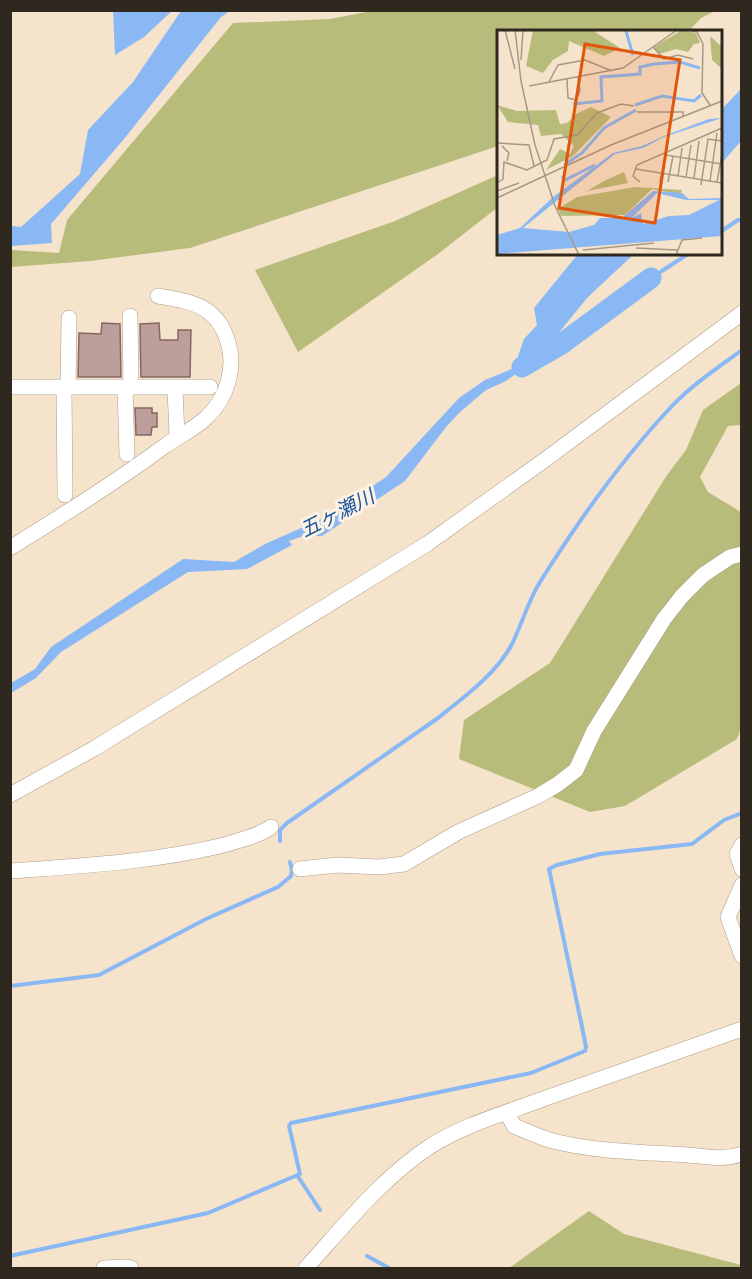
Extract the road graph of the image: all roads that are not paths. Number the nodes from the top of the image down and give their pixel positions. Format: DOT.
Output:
graph roads {
  1 [pos="158,296"];
  2 [pos="741,313"];
  3 [pos="130,316"];
  4 [pos="69,318"];
  5 [pos="10,387"];
  6 [pos="210,387"];
  7 [pos="66,388"];
  8 [pos="128,388"];
  9 [pos="175,388"];
  10 [pos="177,437"];
  11 [pos="127,454"];
  12 [pos="65,495"];
  13 [pos="10,548"];
  14 [pos="741,554"];
  15 [pos="10,795"];
  16 [pos="271,827"];
  17 [pos="741,845"];
  18 [pos="300,869"];
  19 [pos="741,870"];
  20 [pos="10,871"];
  21 [pos="741,885"];
  22 [pos="741,956"];
  23 [pos="741,1029"];
  24 [pos="507,1113"];
  25 [pos="741,1154"];
  26 [pos="105,1269"];
  27 [pos="131,1269"];
  28 [pos="306,1269"];
  1 -- 10 [label="street"];
  2 -- 15 [label="street"];
  3 -- 8 [label="street"];
  4 -- 7 [label="street"];
  5 -- 7 [label="street"];
  6 -- 9 [label="street"];
  7 -- 8 [label="street"];
  7 -- 12 [label="street"];
  8 -- 9 [label="street"];
  8 -- 11 [label="street"];
  9 -- 10 [label="street"];
  10 -- 13 [label="street"];
  14 -- 18 [label="street"];
  16 -- 20 [label="street"];
  17 -- 19 [label="street"];
  21 -- 22 [label="street"];
  23 -- 24 [label="street"];
  24 -- 25 [label="street"];
  24 -- 28 [label="street"];
  26 -- 27 [label="street"];
}
